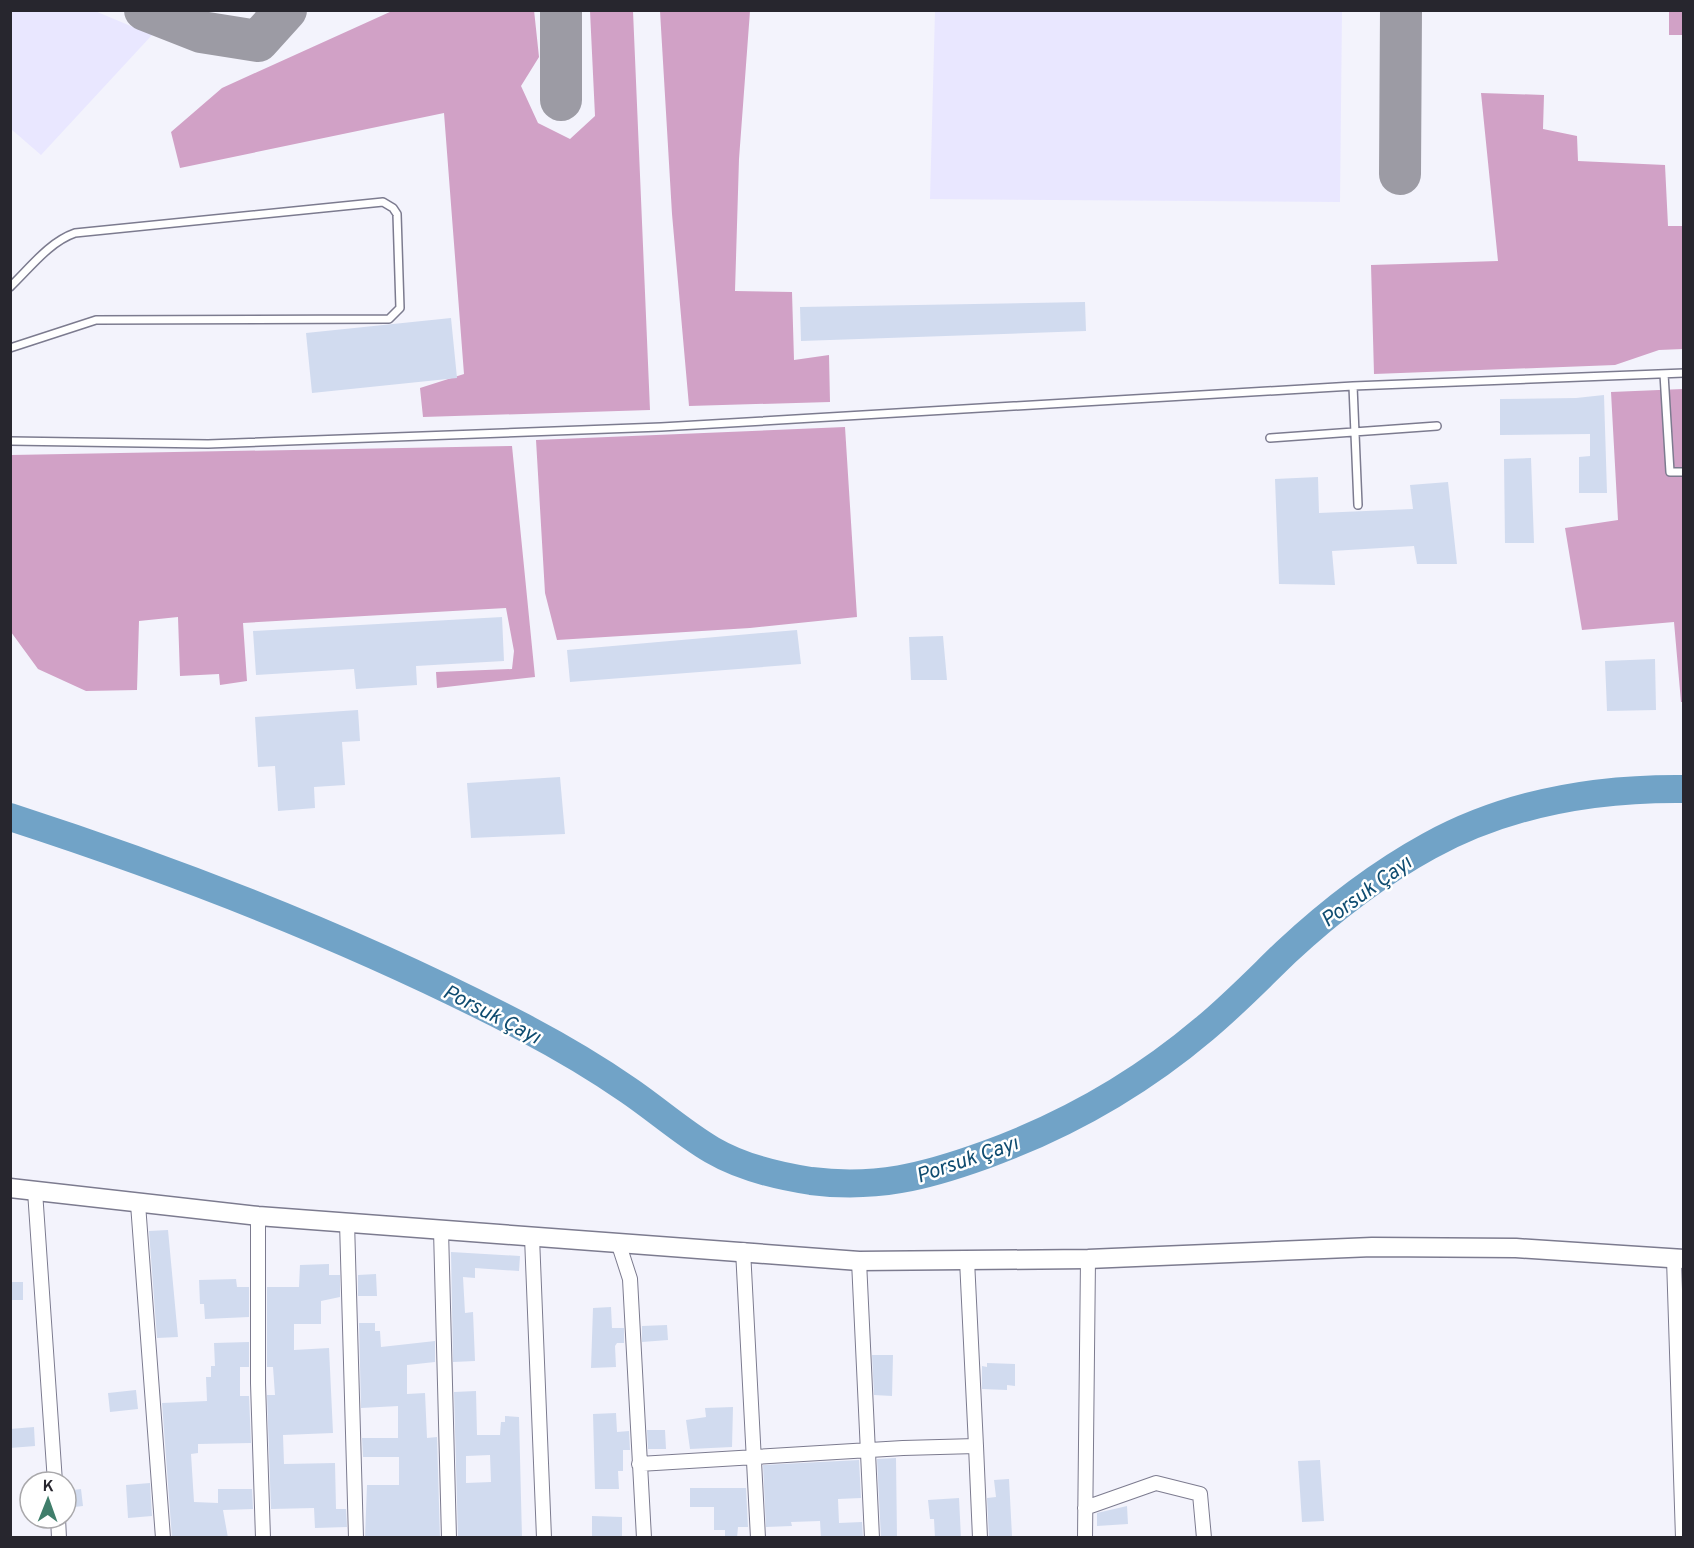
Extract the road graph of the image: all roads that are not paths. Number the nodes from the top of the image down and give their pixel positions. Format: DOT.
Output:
graph roads {
  1 [pos="10,287"];
  2 [pos="10,348"];
  3 [pos="1683,373"];
  4 [pos="1664,374"];
  5 [pos="1353,386"];
  6 [pos="1437,426"];
  7 [pos="1355,432"];
  8 [pos="1270,438"];
  9 [pos="10,441"];
  10 [pos="1683,472"];
  11 [pos="1358,505"];
  12 [pos="10,1188"];
  13 [pos="35,1191"];
  14 [pos="138,1204"];
  15 [pos="258,1216"];
  16 [pos="347,1222"];
  17 [pos="441,1230"];
  18 [pos="532,1237"];
  19 [pos="619,1245"];
  20 [pos="743,1250"];
  21 [pos="1088,1258"];
  22 [pos="1679,1259"];
  23 [pos="967,1260"];
  24 [pos="859,1261"];
  25 [pos="976,1446"];
  26 [pos="867,1450"];
  27 [pos="755,1457"];
  28 [pos="639,1464"];
  29 [pos="55,1470"];
  30 [pos="1085,1508"];
  31 [pos="163,1538"];
  32 [pos="263,1538"];
  33 [pos="356,1538"];
  34 [pos="449,1538"];
  35 [pos="544,1538"];
  36 [pos="644,1538"];
  37 [pos="758,1538"];
  38 [pos="872,1538"];
  39 [pos="980,1538"];
  40 [pos="1085,1538"];
  41 [pos="1204,1538"];
  42 [pos="1683,1538"];
  1 -- 2 [label="lane"];
  3 -- 4 [label="lane"];
  4 -- 5 [label="lane"];
  4 -- 10 [label="lane"];
  5 -- 7 [label="lane"];
  5 -- 9 [label="lane"];
  6 -- 7 [label="lane"];
  7 -- 8 [label="lane"];
  7 -- 11 [label="lane"];
  12 -- 13 [label="street"];
  13 -- 14 [label="street"];
  13 -- 29 [label="street"];
  14 -- 15 [label="street"];
  14 -- 31 [label="street"];
  15 -- 16 [label="street"];
  15 -- 32 [label="street"];
  16 -- 17 [label="street"];
  16 -- 33 [label="street"];
  17 -- 18 [label="street"];
  17 -- 34 [label="street"];
  18 -- 19 [label="street"];
  18 -- 35 [label="street"];
  19 -- 20 [label="street"];
  19 -- 28 [label="street"];
  20 -- 24 [label="street"];
  20 -- 27 [label="street"];
  21 -- 22 [label="street"];
  21 -- 23 [label="street"];
  21 -- 30 [label="street"];
  22 -- 42 [label="street"];
  23 -- 24 [label="street"];
  23 -- 25 [label="street"];
  24 -- 26 [label="street"];
  25 -- 26 [label="street"];
  25 -- 39 [label="street"];
  26 -- 27 [label="street"];
  26 -- 38 [label="street"];
  27 -- 28 [label="street"];
  27 -- 37 [label="street"];
  28 -- 36 [label="street"];
  30 -- 40 [label="street"];
  30 -- 41 [label="street"];
}
